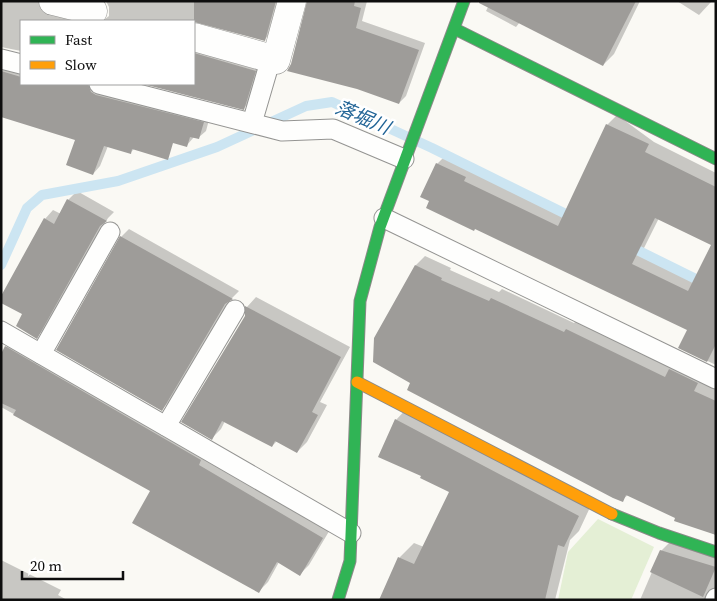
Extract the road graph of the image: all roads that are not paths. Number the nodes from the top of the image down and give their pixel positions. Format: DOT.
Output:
graph roads {
  1 [pos="53,1"];
  2 [pos="292,1"];
  3 [pos="464,1"];
  4 [pos="93,11"];
  5 [pos="455,29"];
  6 [pos="195,37"];
  7 [pos="271,58"];
  8 [pos="1,59"];
  9 [pos="20,64"];
  10 [pos="103,85"];
  11 [pos="254,123"];
  12 [pos="713,152"];
  13 [pos="406,153"];
  14 [pos="384,218"];
  15 [pos="110,232"];
  16 [pos="235,310"];
  17 [pos="1,331"];
  18 [pos="41,354"];
  19 [pos="716,379"];
  20 [pos="357,382"];
  21 [pos="166,426"];
  22 [pos="351,533"];
  23 [pos="716,552"];
  24 [pos="338,600"];
  1 -- 4 [label="street"];
  2 -- 7 [label="street"];
  3 -- 5 [label="street"];
  5 -- 12 [label="street"];
  5 -- 13 [label="street"];
  6 -- 7 [label="street"];
  7 -- 11 [label="lane"];
  8 -- 9 [label="lane"];
  10 -- 11 [label="lane"];
  11 -- 13 [label="lane"];
  13 -- 14 [label="street"];
  14 -- 19 [label="lane"];
  14 -- 20 [label="street"];
  15 -- 18 [label="lane"];
  16 -- 21 [label="lane"];
  17 -- 18 [label="lane"];
  18 -- 21 [label="lane"];
  20 -- 22 [label="street"];
  20 -- 23 [label="street"];
  21 -- 22 [label="lane"];
  22 -- 24 [label="street"];
}
